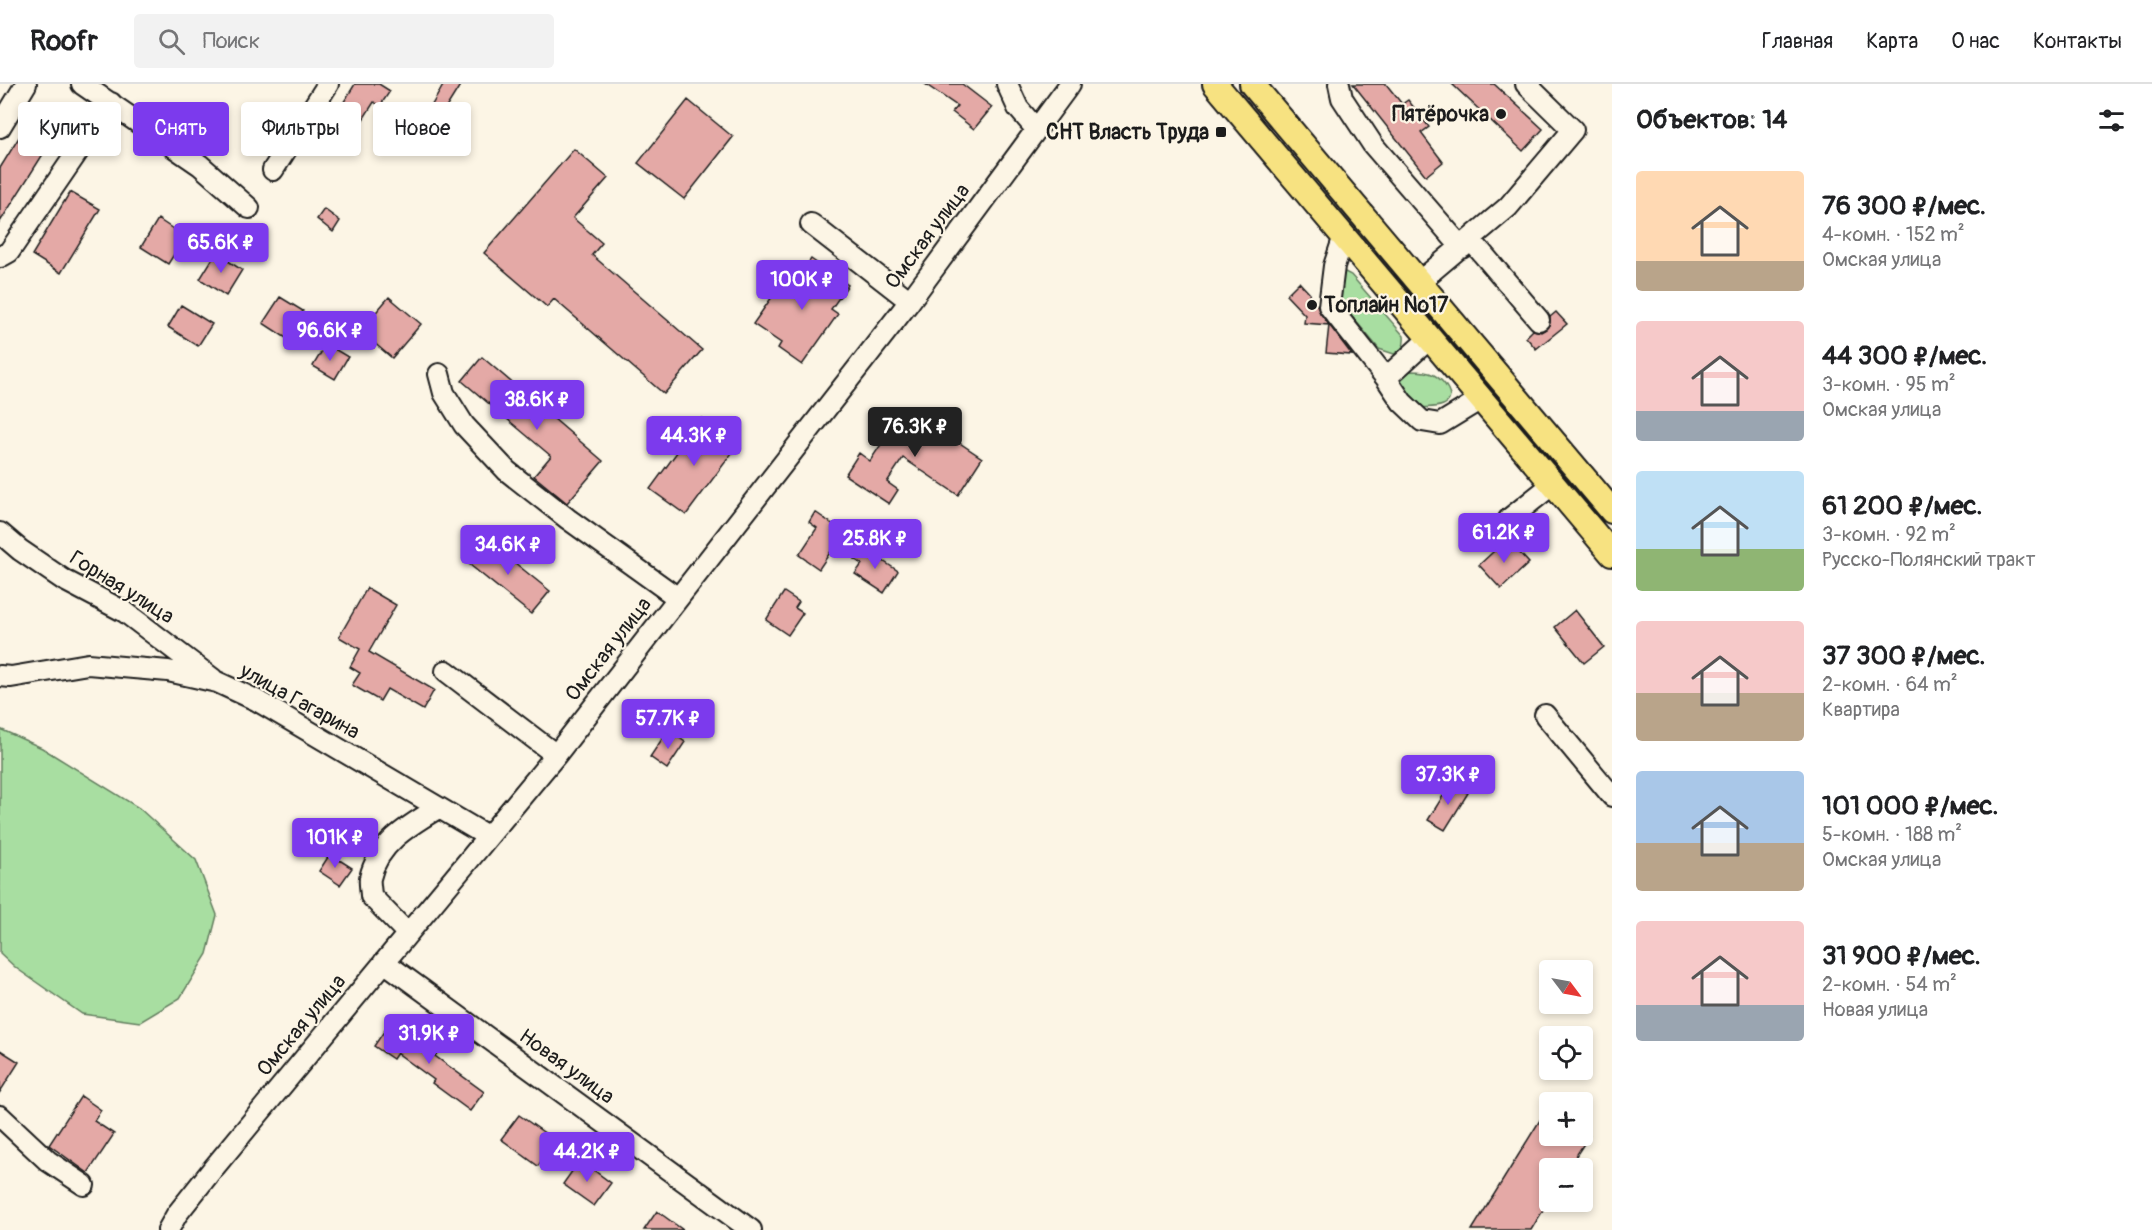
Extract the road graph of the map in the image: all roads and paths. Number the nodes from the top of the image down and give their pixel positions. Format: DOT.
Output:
graph roads {
  1 [pos="26,84"];
  2 [pos="82,84"];
  3 [pos="328,84"];
  4 [pos="1007,84"];
  5 [pos="1070,84"];
  6 [pos="1215,84"];
  7 [pos="1252,84"];
  8 [pos="1339,84"];
  9 [pos="1526,84"];
  10 [pos="108,102"];
  11 [pos="121,111"];
  12 [pos="0,127"];
  13 [pos="1036,129"];
  14 [pos="75,156"];
  15 [pos="273,170"];
  16 [pos="249,208"];
  17 [pos="811,224"];
  18 [pos="1344,236"];
  19 [pos="1466,244"];
  20 [pos="0,257"];
  21 [pos="1419,282"];
  22 [pos="910,301"];
  23 [pos="1539,320"];
  24 [pos="1430,338"];
  25 [pos="439,374"];
  26 [pos="1386,378"];
  27 [pos="1481,399"];
  28 [pos="1553,484"];
  29 [pos="1612,511"];
  30 [pos="1509,519"];
  31 [pos="0,533"];
  32 [pos="1612,554"];
  33 [pos="678,598"];
  34 [pos="446,670"];
  35 [pos="0,676"];
  36 [pos="217,682"];
  37 [pos="1545,714"];
  38 [pos="556,755"];
  39 [pos="1612,796"];
  40 [pos="438,808"];
  41 [pos="487,837"];
  42 [pos="407,933"];
  43 [pos="384,962"];
  44 [pos="0,1116"];
  45 [pos="84,1185"];
  46 [pos="168,1230"];
  47 [pos="751,1230"];
  1 -- 12 [label="street"];
  2 -- 10 [label="street"];
  3 -- 15 [label="street"];
  4 -- 13 [label="street"];
  5 -- 13 [label="street, Омская улица"];
  6 -- 18 [label="main road"];
  7 -- 21 [label="main road"];
  8 -- 19 [label="street"];
  9 -- 19 [label="street"];
  11 -- 16 [label="street"];
  13 -- 22 [label="street, Омская улица"];
  14 -- 20 [label="street"];
  17 -- 22 [label="street"];
  18 -- 24 [label="main road"];
  18 -- 26 [label="street"];
  19 -- 21 [label="street"];
  19 -- 23 [label="street"];
  21 -- 29 [label="main road"];
  22 -- 33 [label="street, Омская улица"];
  24 -- 26 [label="street"];
  24 -- 27 [label="main road"];
  25 -- 33 [label="street"];
  26 -- 27 [label="street"];
  27 -- 28 [label="main road"];
  28 -- 30 [label="street"];
  28 -- 32 [label="main road"];
  31 -- 36 [label="street, Горная улица"];
  33 -- 38 [label="street, Омская улица"];
  34 -- 38 [label="street"];
  35 -- 36 [label="street, улица Гагарина"];
  36 -- 40 [label="street, улица Гагарина"];
  37 -- 39 [label="street"];
  38 -- 41 [label="street, Омская улица"];
  40 -- 41 [label="street, улица Гагарина"];
  40 -- 42 [label="street"];
  41 -- 42 [label="street, Омская улица"];
  42 -- 43 [label="street, Омская улица"];
  43 -- 46 [label="street, Омская улица"];
  43 -- 47 [label="street, Новая улица"];
  44 -- 45 [label="street"];
}
